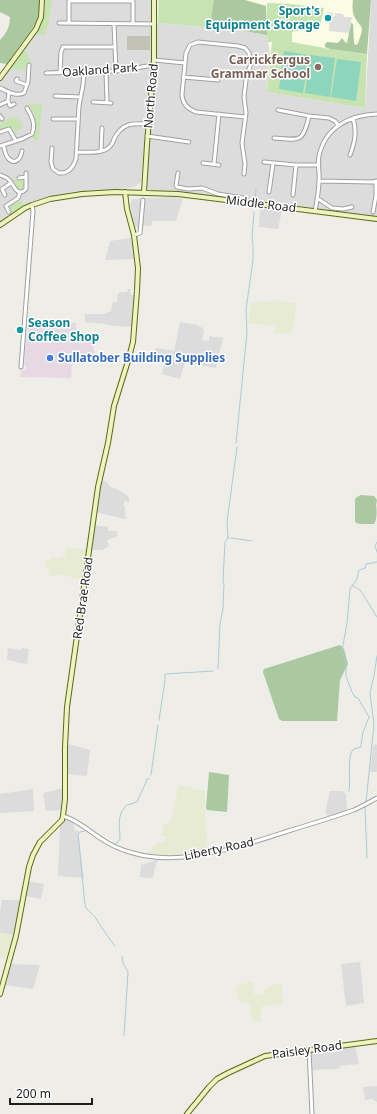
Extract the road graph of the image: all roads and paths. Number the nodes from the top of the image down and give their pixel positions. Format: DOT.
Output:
graph roads {
  1 [pos="42,0"];
  2 [pos="69,0"];
  3 [pos="154,0"];
  4 [pos="133,1"];
  5 [pos="59,23"];
  6 [pos="69,23"];
  7 [pos="114,24"];
  8 [pos="133,24"];
  9 [pos="154,24"];
  10 [pos="114,47"];
  11 [pos="154,60"];
  12 [pos="185,63"];
  13 [pos="29,65"];
  14 [pos="154,66"];
  15 [pos="106,71"];
  16 [pos="116,71"];
  17 [pos="84,72"];
  18 [pos="46,73"];
  19 [pos="60,73"];
  20 [pos="183,77"];
  21 [pos="0,78"];
  22 [pos="218,80"];
  23 [pos="16,81"];
  24 [pos="27,85"];
  25 [pos="0,88"];
  26 [pos="9,92"];
  27 [pos="55,96"];
  28 [pos="81,97"];
  29 [pos="8,101"];
  30 [pos="93,102"];
  31 [pos="14,104"];
  32 [pos="0,105"];
  33 [pos="27,108"];
  34 [pos="278,110"];
  35 [pos="219,114"];
  36 [pos="377,114"];
  37 [pos="309,116"];
  38 [pos="246,117"];
  39 [pos="353,118"];
  40 [pos="53,119"];
  41 [pos="78,119"];
  42 [pos="148,124"];
  43 [pos="338,125"];
  44 [pos="102,128"];
  45 [pos="0,132"];
  46 [pos="147,136"];
  47 [pos="274,138"];
  48 [pos="16,141"];
  49 [pos="189,142"];
  50 [pos="2,146"];
  51 [pos="52,148"];
  52 [pos="22,151"];
  53 [pos="101,151"];
  54 [pos="77,152"];
  55 [pos="350,155"];
  56 [pos="264,162"];
  57 [pos="203,163"];
  58 [pos="214,164"];
  59 [pos="274,164"];
  60 [pos="219,165"];
  61 [pos="296,165"];
  62 [pos="319,165"];
  63 [pos="178,173"];
  64 [pos="244,174"];
  65 [pos="0,175"];
  66 [pos="19,178"];
  67 [pos="319,181"];
  68 [pos="376,181"];
  69 [pos="11,183"];
  70 [pos="202,188"];
  71 [pos="20,192"];
  72 [pos="125,192"];
  73 [pos="144,192"];
  74 [pos="269,192"];
  75 [pos="5,195"];
  76 [pos="293,195"];
  77 [pos="201,197"];
  78 [pos="243,198"];
  79 [pos="317,198"];
  80 [pos="143,200"];
  81 [pos="32,205"];
  82 [pos="352,207"];
  83 [pos="315,211"];
  84 [pos="9,212"];
  85 [pos="373,212"];
  86 [pos="377,219"];
  87 [pos="0,225"];
  88 [pos="134,236"];
  89 [pos="21,367"];
  90 [pos="377,798"];
  91 [pos="63,816"];
  92 [pos="0,994"];
  93 [pos="377,1041"];
  94 [pos="308,1050"];
  95 [pos="187,1114"];
  96 [pos="312,1114"];
  1 -- 21 [label="street"];
  2 -- 4 [label="street"];
  2 -- 6 [label="street"];
  3 -- 9 [label="street, North Road"];
  4 -- 8 [label="street"];
  5 -- 6 [label="street"];
  6 -- 7 [label="street"];
  7 -- 8 [label="street"];
  7 -- 10 [label="street"];
  8 -- 9 [label="street"];
  9 -- 11 [label="street, North Road"];
  10 -- 16 [label="street"];
  10 -- 19 [label="street"];
  11 -- 12 [label="street"];
  11 -- 14 [label="street, North Road"];
  12 -- 20 [label="street"];
  12 -- 38 [label="street"];
  13 -- 24 [label="street"];
  14 -- 16 [label="street, Oakland Park"];
  14 -- 42 [label="street, North Road"];
  15 -- 16 [label="street, Oakland Park"];
  15 -- 17 [label="street, Oakland Park"];
  15 -- 30 [label="street"];
  17 -- 19 [label="street, Oakland Park"];
  17 -- 28 [label="street"];
  18 -- 19 [label="street, Oakland Park"];
  20 -- 22 [label="street"];
  20 -- 35 [label="street"];
  23 -- 24 [label="street"];
  24 -- 26 [label="street"];
  25 -- 26 [label="street"];
  26 -- 29 [label="street"];
  27 -- 28 [label="street"];
  28 -- 41 [label="street"];
  29 -- 31 [label="street"];
  29 -- 32 [label="street"];
  33 -- 48 [label="street"];
  34 -- 37 [label="street"];
  35 -- 38 [label="street"];
  35 -- 58 [label="street"];
  36 -- 39 [label="street"];
  37 -- 43 [label="street"];
  37 -- 47 [label="street"];
  38 -- 64 [label="street"];
  39 -- 43 [label="street"];
  39 -- 55 [label="street"];
  40 -- 41 [label="street"];
  41 -- 54 [label="street"];
  42 -- 46 [label="street, North Road"];
  42 -- 53 [label="street"];
  43 -- 62 [label="street"];
  44 -- 53 [label="street"];
  45 -- 48 [label="street"];
  46 -- 49 [label="street"];
  46 -- 73 [label="street, North Road"];
  48 -- 50 [label="street"];
  50 -- 52 [label="street"];
  51 -- 54 [label="street"];
  53 -- 54 [label="street"];
  56 -- 59 [label="street"];
  57 -- 58 [label="street"];
  58 -- 60 [label="street"];
  59 -- 61 [label="street"];
  59 -- 74 [label="street"];
  61 -- 62 [label="street"];
  61 -- 76 [label="street"];
  62 -- 67 [label="street"];
  63 -- 70 [label="street"];
  65 -- 69 [label="street"];
  66 -- 71 [label="street"];
  67 -- 68 [label="street"];
  67 -- 79 [label="street"];
  68 -- 85 [label="street"];
  69 -- 71 [label="street"];
  69 -- 75 [label="street"];
  70 -- 77 [label="street"];
  70 -- 78 [label="street"];
  71 -- 84 [label="street"];
  72 -- 73 [label="street, Middle Road"];
  72 -- 81 [label="street, Middle Road"];
  72 -- 88 [label="street, Red Brae Road"];
  73 -- 77 [label="street, Middle Road"];
  77 -- 83 [label="street, Middle Road"];
  79 -- 82 [label="street"];
  79 -- 83 [label="street"];
  80 -- 88 [label="street"];
  81 -- 87 [label="street, Middle Road"];
  81 -- 89 [label="street"];
  83 -- 86 [label="street, Middle Road"];
  88 -- 91 [label="street, Red Brae Road"];
  90 -- 91 [label="street, Liberty Road"];
  91 -- 92 [label="street"];
  93 -- 94 [label="street, Paisley Road"];
  94 -- 95 [label="street, Paisley Road"];
  94 -- 96 [label="street"];
}
